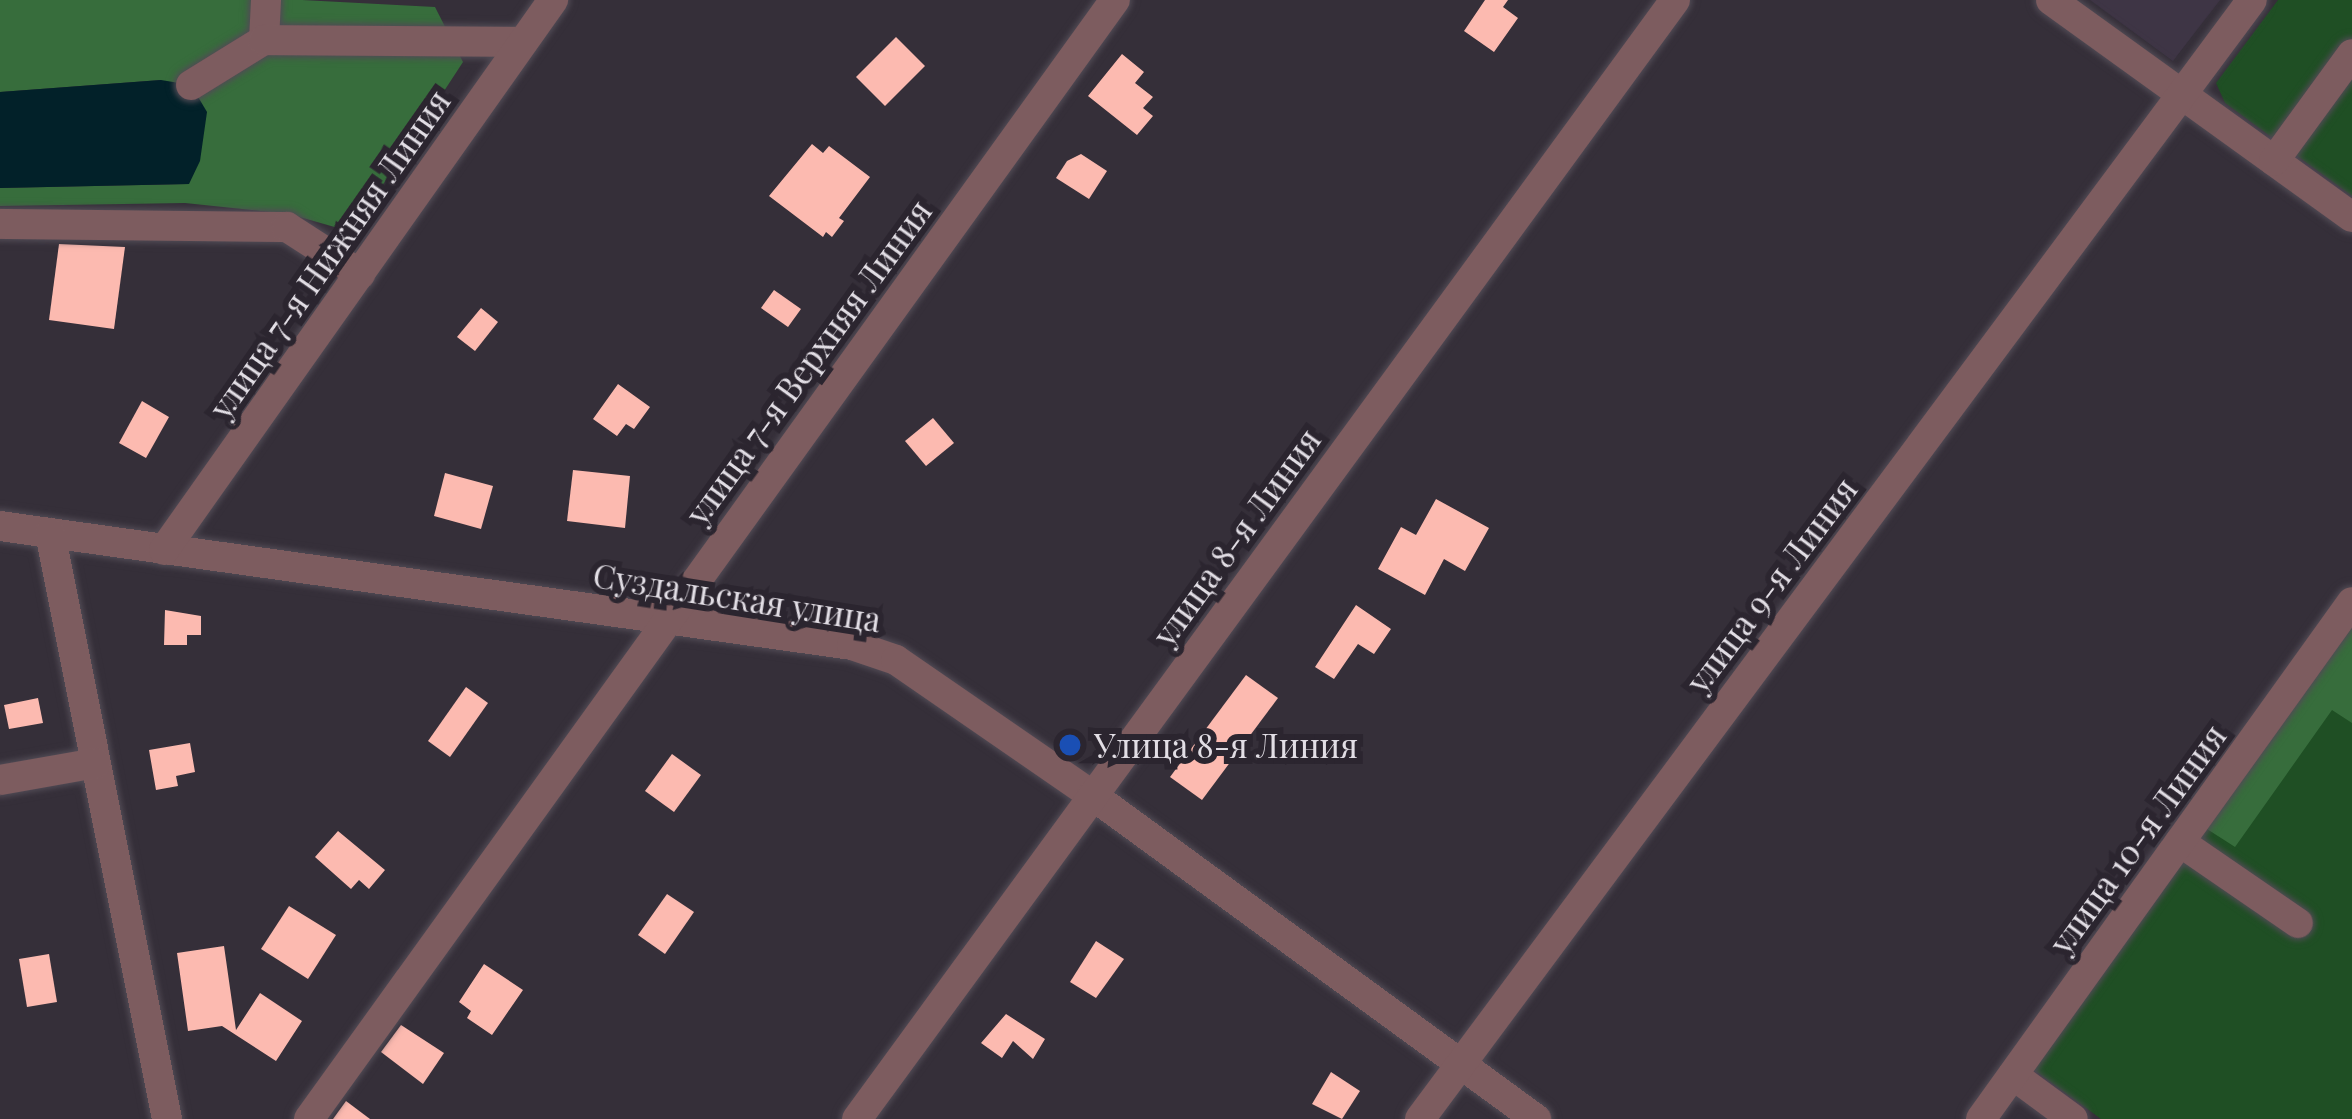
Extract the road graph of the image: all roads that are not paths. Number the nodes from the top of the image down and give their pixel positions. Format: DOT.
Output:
graph roads {
  1 [pos="266,0"];
  2 [pos="553,0"];
  3 [pos="1115,0"];
  4 [pos="1675,0"];
  5 [pos="2051,0"];
  6 [pos="2252,0"];
  7 [pos="264,40"];
  8 [pos="523,42"];
  9 [pos="2352,54"];
  10 [pos="191,85"];
  11 [pos="2181,94"];
  12 [pos="2274,161"];
  13 [pos="2352,217"];
  14 [pos="0,224"];
  15 [pos="360,274"];
  16 [pos="0,526"];
  17 [pos="50,533"];
  18 [pos="164,550"];
  19 [pos="2352,602"];
  20 [pos="664,620"];
  21 [pos="96,763"];
  22 [pos="0,780"];
  23 [pos="1092,795"];
  24 [pos="2180,842"];
  25 [pos="2298,923"];
  26 [pos="1461,1064"];
  27 [pos="2013,1075"];
  28 [pos="167,1119"];
  29 [pos="309,1119"];
  30 [pos="857,1119"];
  31 [pos="1420,1119"];
  32 [pos="1536,1119"];
  33 [pos="1981,1119"];
  34 [pos="2073,1119"];
  1 -- 7 [label="street"];
  2 -- 8 [label="street, улица 7-я Нижняя Линия"];
  3 -- 20 [label="street, улица 7-я Верхняя Линия"];
  4 -- 23 [label="street, улица 8-я Линия"];
  5 -- 11 [label="street"];
  6 -- 11 [label="street, улица 9-я Линия"];
  7 -- 8 [label="street"];
  7 -- 10 [label="street"];
  8 -- 15 [label="street, улица 7-я Нижняя Линия"];
  9 -- 12 [label="street"];
  11 -- 12 [label="street"];
  11 -- 26 [label="street, улица 9-я Линия"];
  12 -- 13 [label="street"];
  14 -- 15 [label="street"];
  15 -- 18 [label="street, улица 7-я Нижняя Линия"];
  16 -- 17 [label="street, Суздальская улица"];
  17 -- 18 [label="street, Суздальская улица"];
  17 -- 21 [label="street"];
  18 -- 20 [label="street, Суздальская улица"];
  19 -- 24 [label="street, улица 10-я Линия"];
  20 -- 23 [label="street, Суздальская улица"];
  20 -- 29 [label="street, улица 7-я Верхняя Линия"];
  21 -- 22 [label="street"];
  21 -- 28 [label="street"];
  23 -- 26 [label="street, Суздальская улица"];
  23 -- 30 [label="street, улица 8-я Линия"];
  24 -- 25 [label="street"];
  24 -- 27 [label="street, улица 10-я Линия"];
  26 -- 31 [label="street, улица 9-я Линия"];
  26 -- 32 [label="street, Суздальская улица"];
  27 -- 33 [label="street, улица 10-я Линия"];
  27 -- 34 [label="street"];
}
